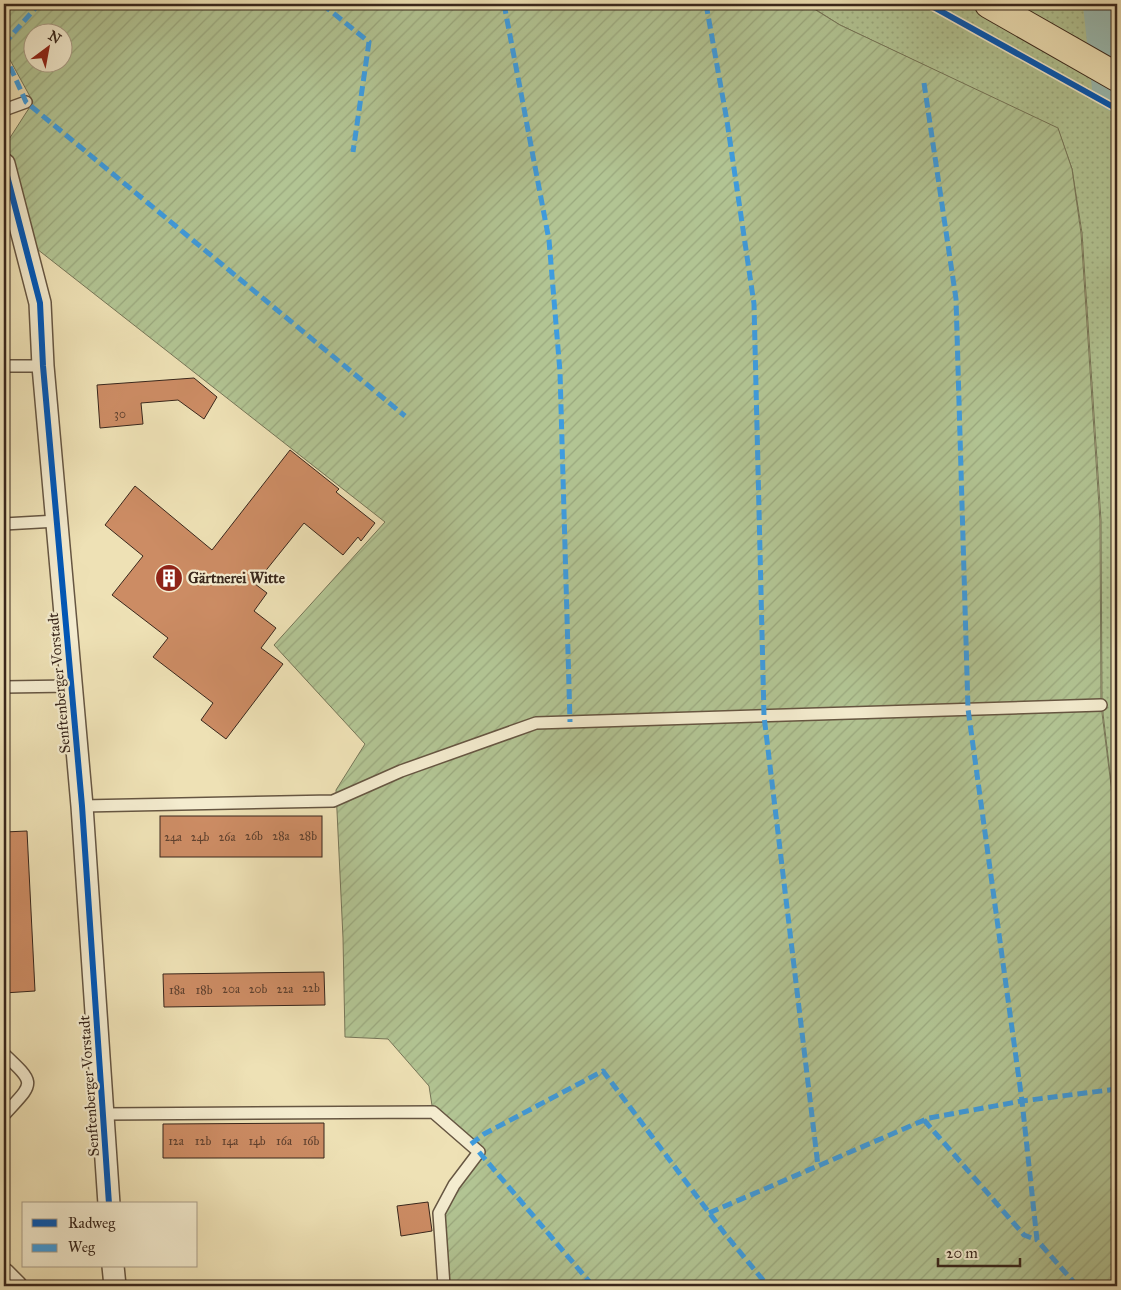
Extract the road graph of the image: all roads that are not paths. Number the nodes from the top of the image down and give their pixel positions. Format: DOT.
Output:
graph roads {
  1 [pos="990,4"];
  2 [pos="1117,77"];
  3 [pos="26,102"];
  4 [pos="4,110"];
  5 [pos="4,164"];
  6 [pos="4,366"];
  7 [pos="43,366"];
  8 [pos="57,522"];
  9 [pos="4,524"];
  10 [pos="72,686"];
  11 [pos="4,687"];
  12 [pos="1102,705"];
  13 [pos="82,806"];
  14 [pos="4,1054"];
  15 [pos="104,1114"];
  16 [pos="4,1115"];
  17 [pos="110,1202"];
  18 [pos="114,1268"];
  19 [pos="4,1274"];
  20 [pos="16,1286"];
  21 [pos="115,1286"];
  22 [pos="444,1286"];
  1 -- 2 [label="main road"];
  3 -- 4 [label="lane"];
  5 -- 7 [label="street, Senftenberger Vorstadt"];
  6 -- 7 [label="lane"];
  7 -- 8 [label="street, Senftenberger Vorstadt"];
  8 -- 9 [label="lane"];
  8 -- 10 [label="street, Senftenberger Vorstadt"];
  10 -- 11 [label="lane"];
  10 -- 13 [label="street, Senftenberger Vorstadt"];
  12 -- 13 [label="lane"];
  13 -- 15 [label="street, Senftenberger Vorstadt"];
  14 -- 16 [label="lane"];
  15 -- 17 [label="street, Senftenberger Vorstadt"];
  15 -- 22 [label="lane"];
  18 -- 21 [label="street"];
  19 -- 20 [label="street"];
}
